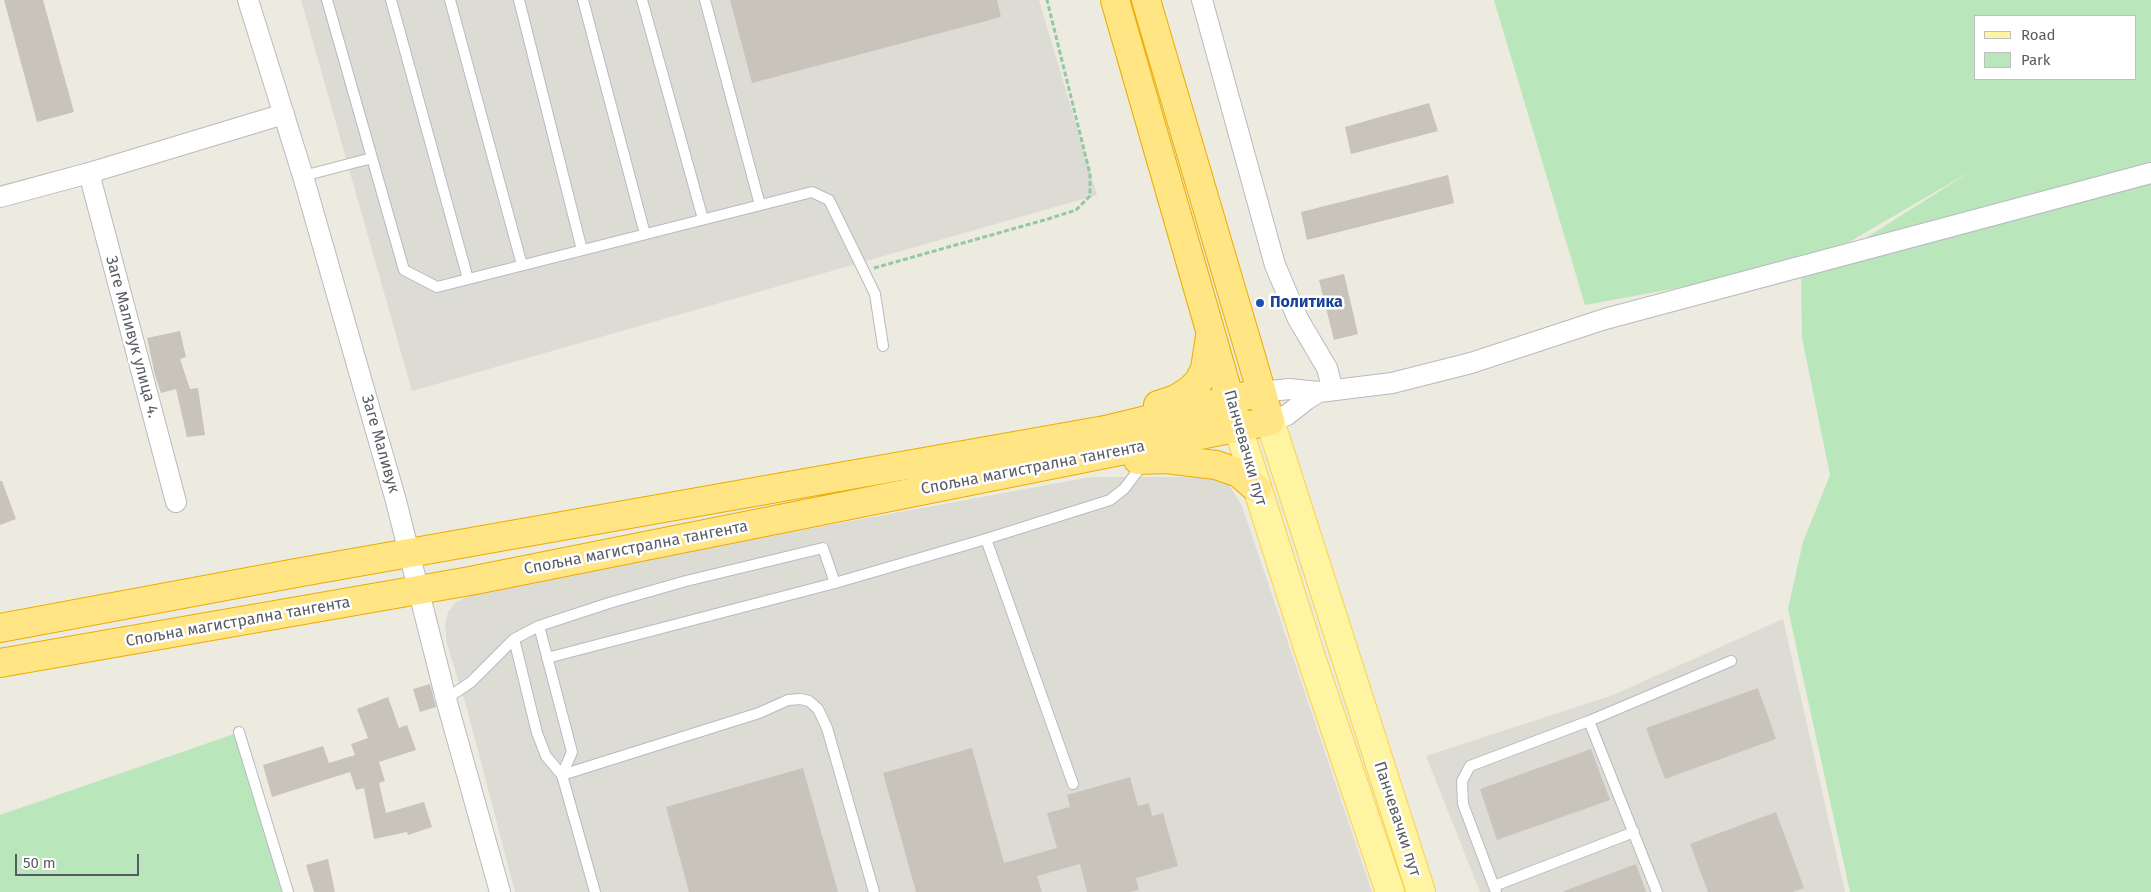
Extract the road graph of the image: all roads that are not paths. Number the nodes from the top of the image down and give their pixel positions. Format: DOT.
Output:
graph roads {
  1 [pos="248,0"];
  2 [pos="327,0"];
  3 [pos="391,0"];
  4 [pos="450,0"];
  5 [pos="519,0"];
  6 [pos="583,0"];
  7 [pos="642,0"];
  8 [pos="705,0"];
  9 [pos="1115,0"];
  10 [pos="1146,0"];
  11 [pos="1202,0"];
  12 [pos="284,114"];
  13 [pos="372,158"];
  14 [pos="89,173"];
  15 [pos="2151,173"];
  16 [pos="303,176"];
  17 [pos="0,197"];
  18 [pos="760,205"];
  19 [pos="703,220"];
  20 [pos="645,234"];
  21 [pos="582,250"];
  22 [pos="522,265"];
  23 [pos="468,279"];
  24 [pos="1211,332"];
  25 [pos="883,346"];
  26 [pos="1326,391"];
  27 [pos="1262,392"];
  28 [pos="1231,400"];
  29 [pos="1270,421"];
  30 [pos="1238,427"];
  31 [pos="1105,430"];
  32 [pos="1147,459"];
  33 [pos="1074,460"];
  34 [pos="1257,489"];
  35 [pos="176,502"];
  36 [pos="986,539"];
  37 [pos="410,553"];
  38 [pos="835,582"];
  39 [pos="419,590"];
  40 [pos="539,626"];
  41 [pos="0,628"];
  42 [pos="514,639"];
  43 [pos="546,658"];
  44 [pos="1731,661"];
  45 [pos="0,663"];
  46 [pos="446,699"];
  47 [pos="1589,721"];
  48 [pos="239,732"];
  49 [pos="562,775"];
  50 [pos="1074,784"];
  51 [pos="1634,832"];
  52 [pos="1495,889"];
  53 [pos="288,892"];
  54 [pos="500,892"];
  55 [pos="595,892"];
  56 [pos="874,892"];
  57 [pos="1390,892"];
  58 [pos="1421,892"];
  59 [pos="1658,892"];
  1 -- 12 [label="street, Заге Маливук"];
  2 -- 13 [label="lane"];
  3 -- 23 [label="lane"];
  4 -- 22 [label="lane"];
  5 -- 21 [label="lane"];
  6 -- 20 [label="lane"];
  7 -- 19 [label="lane"];
  8 -- 18 [label="lane"];
  9 -- 24 [label="highway, Панчевачки пут"];
  10 -- 27 [label="highway, Панчевачки пут"];
  11 -- 26 [label="street"];
  12 -- 14 [label="street"];
  12 -- 16 [label="street, Заге Маливук"];
  13 -- 16 [label="lane"];
  13 -- 23 [label="lane"];
  14 -- 17 [label="street"];
  14 -- 35 [label="street, Заге Маливук улица 4."];
  15 -- 26 [label="street"];
  16 -- 37 [label="street, Заге Маливук"];
  18 -- 19 [label="lane"];
  18 -- 25 [label="lane"];
  19 -- 20 [label="lane"];
  20 -- 21 [label="lane"];
  21 -- 22 [label="lane"];
  22 -- 23 [label="lane"];
  24 -- 28 [label="highway, Панчевачки пут"];
  24 -- 31 [label="highway"];
  26 -- 27 [label="street"];
  26 -- 29 [label="street"];
  27 -- 28 [label="highway, Спољна магистрална тангента"];
  27 -- 29 [label="highway, Панчевачки пут"];
  28 -- 30 [label="highway, Панчевачки пут"];
  28 -- 31 [label="highway, Спољна магистрална тангента"];
  29 -- 30 [label="highway, Спољна магистрална тангента"];
  29 -- 58 [label="main road, Панчевачки пут"];
  30 -- 33 [label="highway, Спољна магистрална тангента"];
  30 -- 34 [label="main road, Панчевачки пут"];
  31 -- 37 [label="highway, Спољна магистрална тангента"];
  32 -- 33 [label="highway"];
  32 -- 34 [label="highway"];
  32 -- 36 [label="lane"];
  33 -- 39 [label="highway, Спољна магистрална тангента"];
  34 -- 57 [label="main road, Панчевачки пут"];
  36 -- 38 [label="lane"];
  36 -- 50 [label="lane"];
  37 -- 39 [label="street, Заге Маливук"];
  37 -- 41 [label="highway, Спољна магистрална тангента"];
  38 -- 40 [label="lane"];
  38 -- 43 [label="lane"];
  39 -- 45 [label="highway, Спољна магистрална тангента"];
  39 -- 46 [label="street, Заге Маливук"];
  40 -- 42 [label="lane"];
  40 -- 43 [label="lane"];
  42 -- 46 [label="lane"];
  42 -- 49 [label="lane"];
  43 -- 49 [label="lane"];
  44 -- 47 [label="lane"];
  46 -- 54 [label="street, Заге Маливук"];
  47 -- 51 [label="lane"];
  47 -- 52 [label="lane"];
  48 -- 53 [label="lane"];
  49 -- 55 [label="lane"];
  49 -- 56 [label="lane"];
  51 -- 52 [label="lane"];
  51 -- 59 [label="lane"];
}
